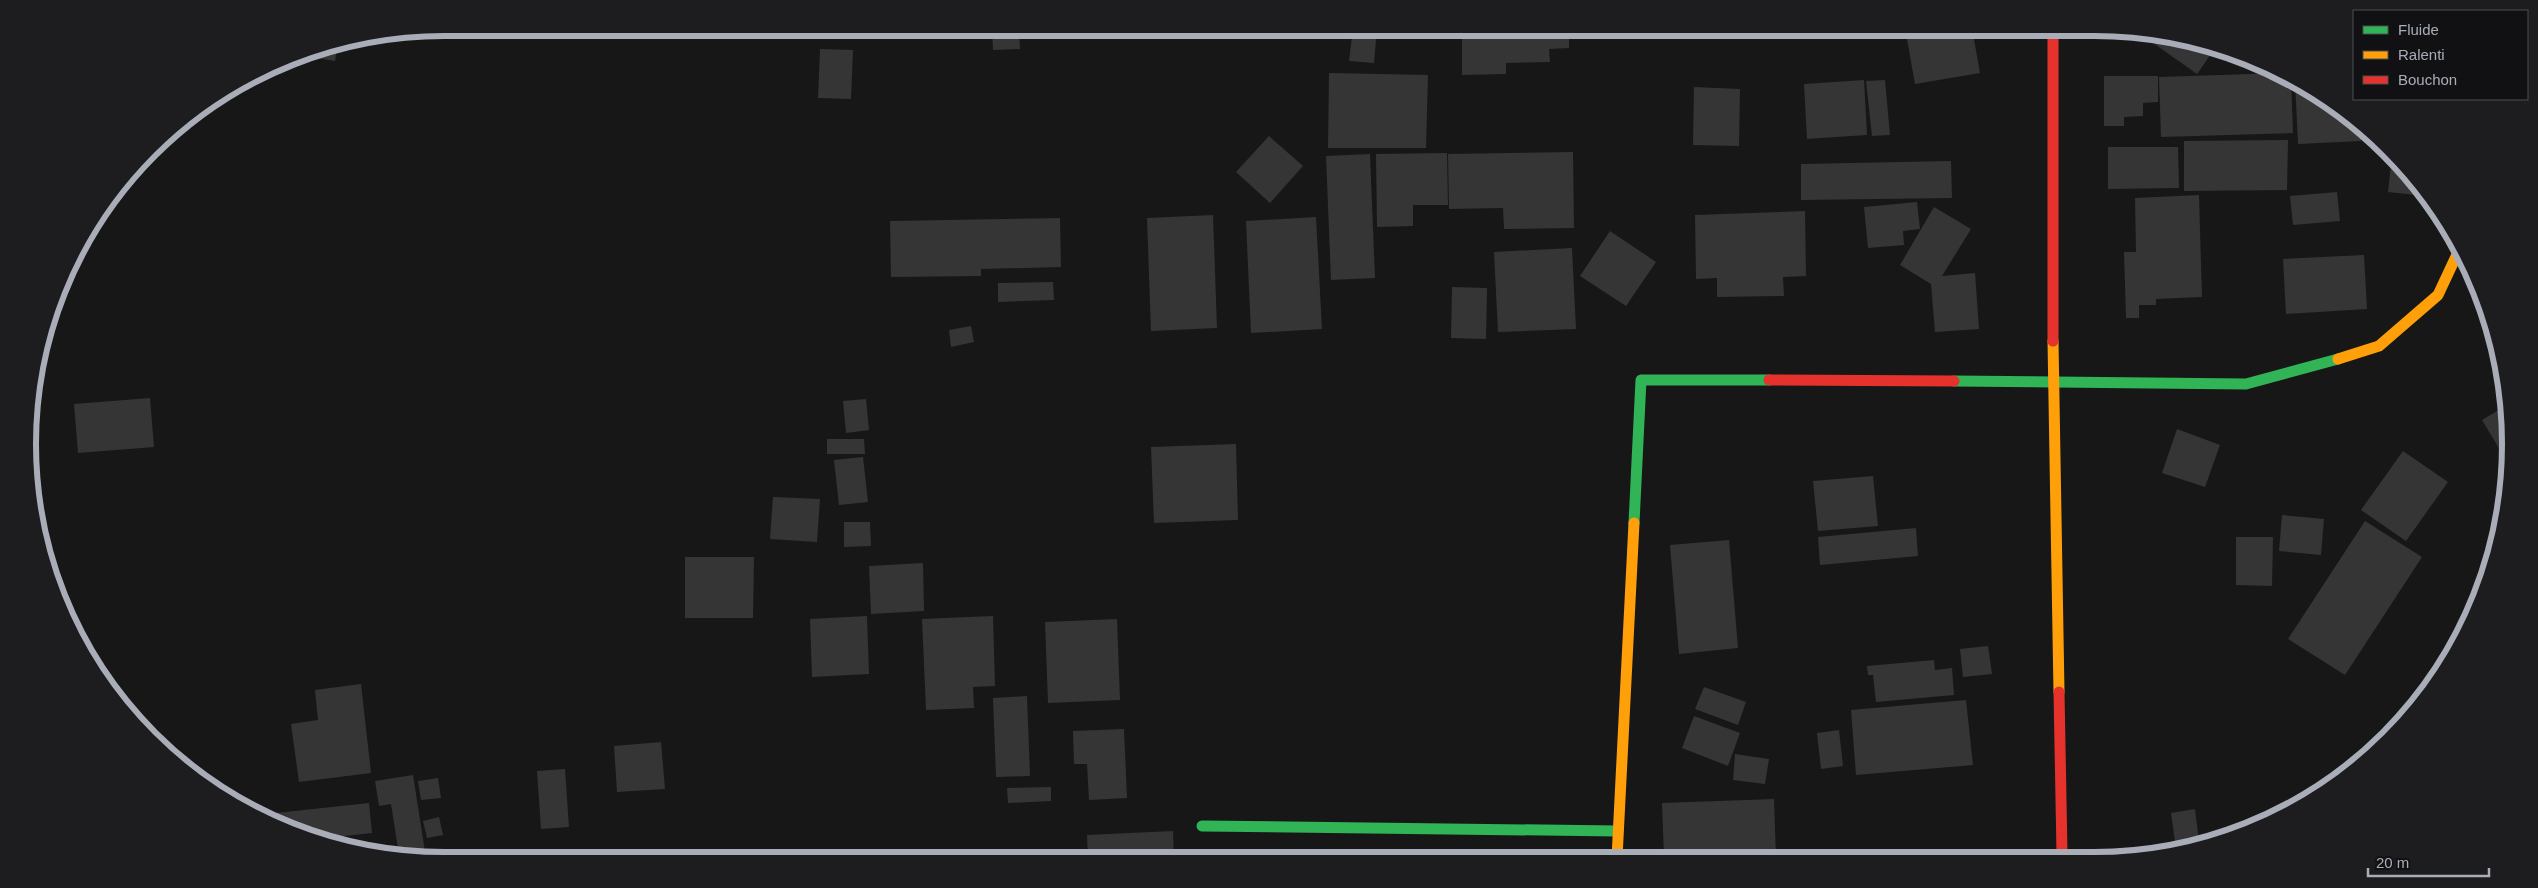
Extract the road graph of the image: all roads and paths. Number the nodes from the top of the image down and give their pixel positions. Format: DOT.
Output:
graph roads {
  1 [pos="2053,36"];
  2 [pos="2456,257"];
  3 [pos="2053,381"];
  4 [pos="1202,826"];
  5 [pos="1618,831"];
  6 [pos="1617,852"];
  7 [pos="2062,852"];
  1 -- 3 [label="street"];
  2 -- 3 [label="street"];
  3 -- 5 [label="street"];
  3 -- 7 [label="street"];
  4 -- 5 [label="street"];
  5 -- 6 [label="street"];
}
